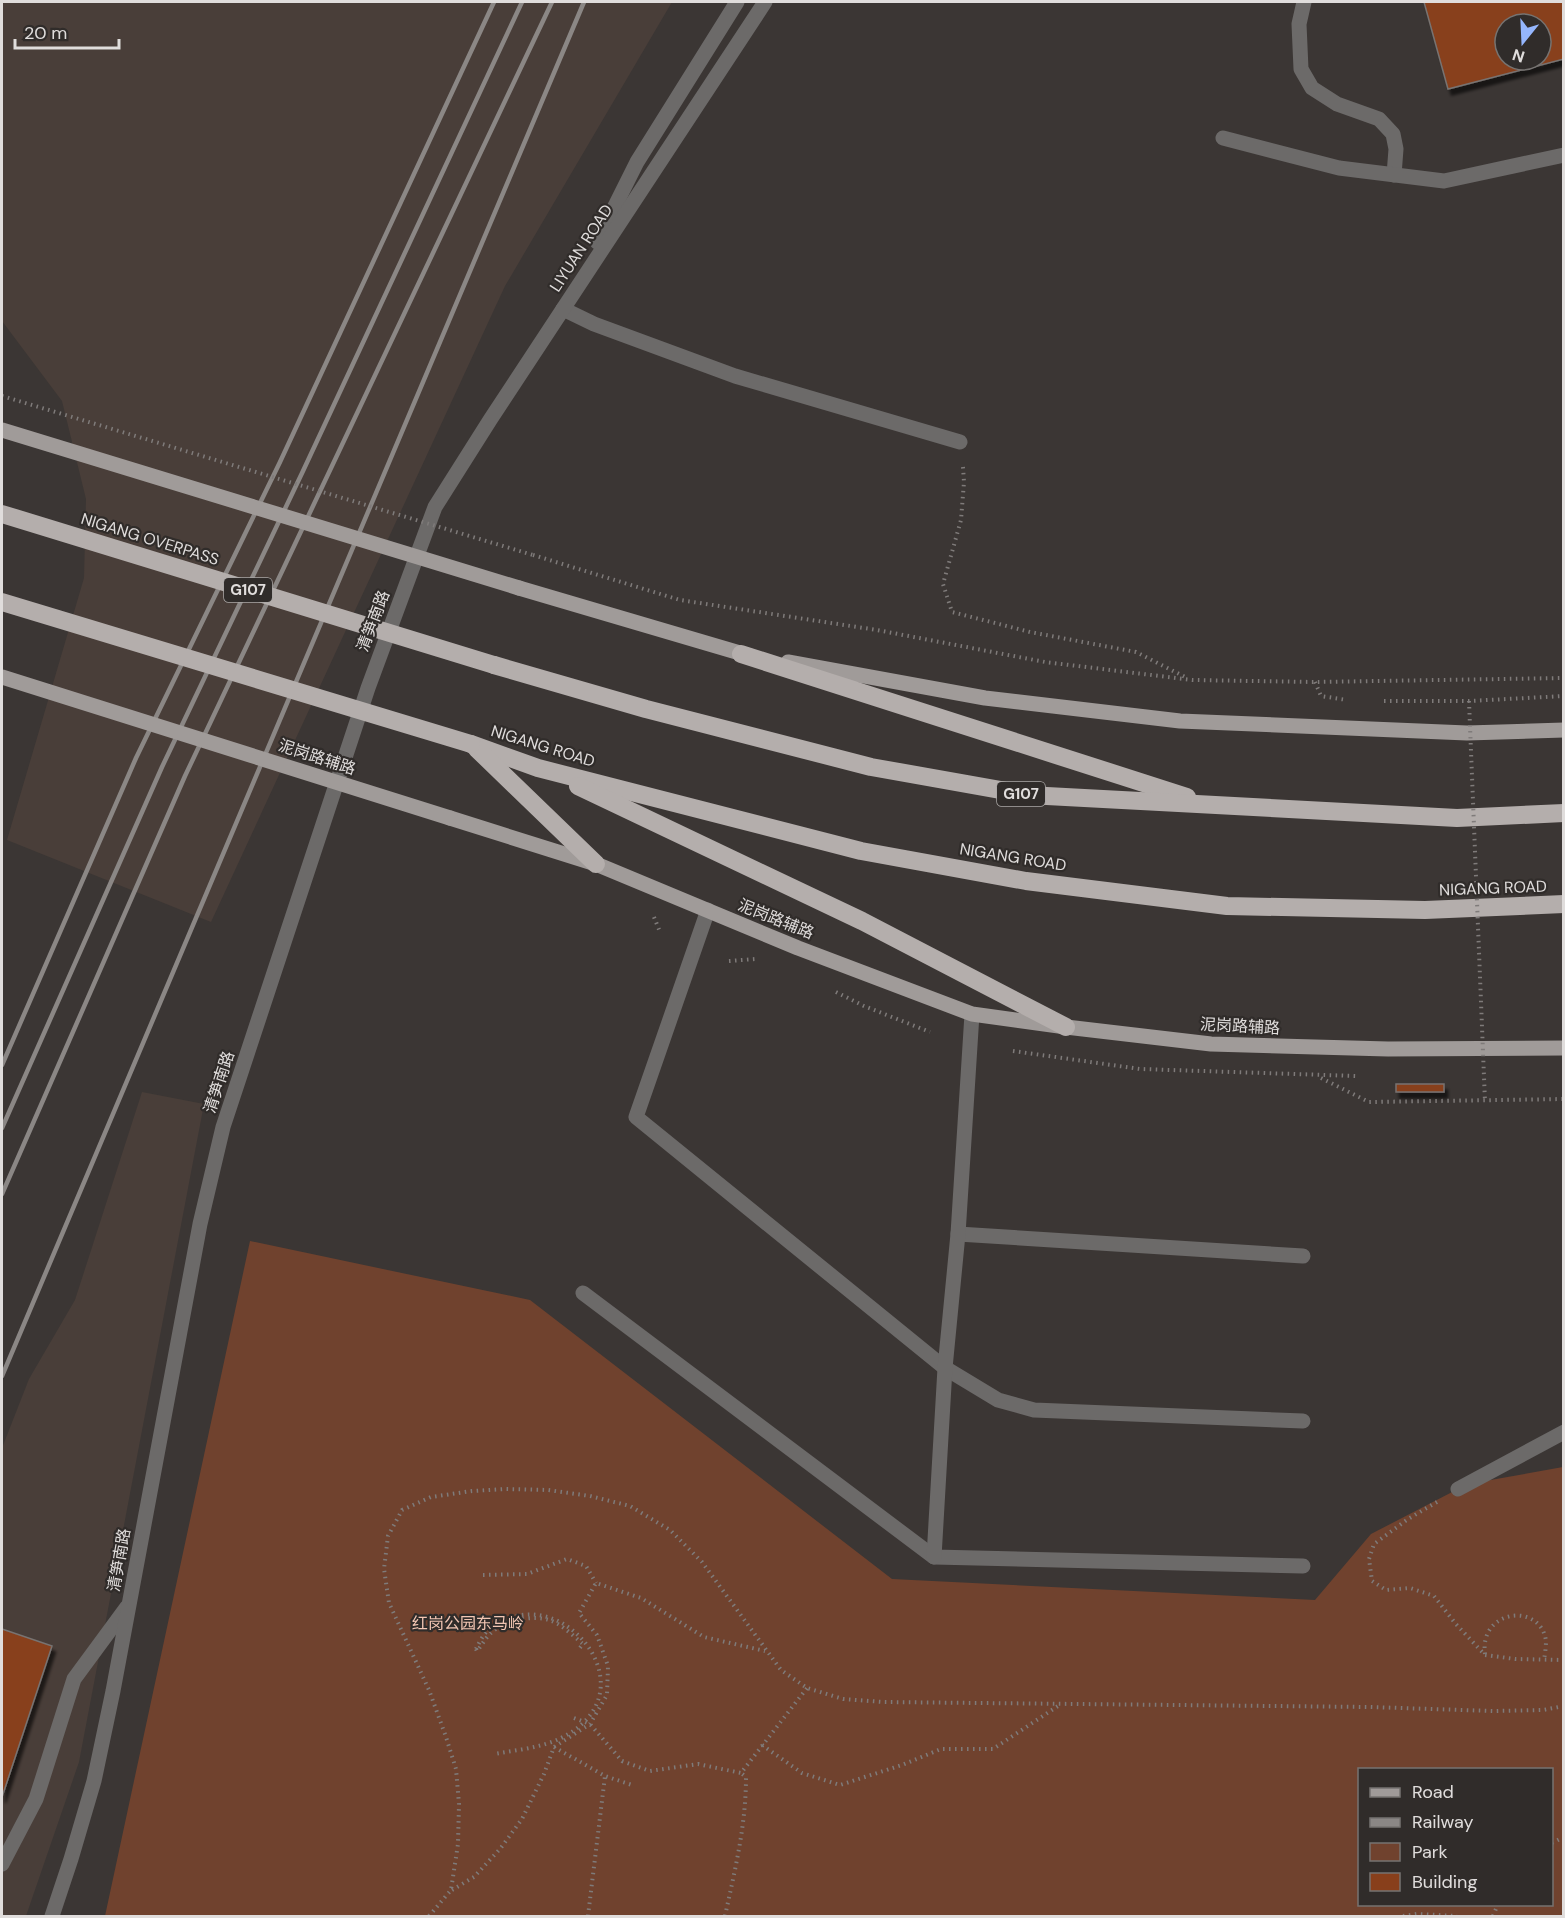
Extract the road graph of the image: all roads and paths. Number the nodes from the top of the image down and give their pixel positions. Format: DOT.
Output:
graph roads {
  1 [pos="737,2"];
  2 [pos="765,2"];
  3 [pos="1304,2"];
  4 [pos="1223,138"];
  5 [pos="1563,155"];
  6 [pos="1394,175"];
  7 [pos="563,309"];
  8 [pos="2,396"];
  9 [pos="2,430"];
  10 [pos="960,442"];
  11 [pos="2,514"];
  12 [pos="2,602"];
  13 [pos="741,654"];
  14 [pos="2,677"];
  15 [pos="1563,678"];
  16 [pos="1192,680"];
  17 [pos="1315,682"];
  18 [pos="1563,696"];
  19 [pos="1348,700"];
  20 [pos="1380,701"];
  21 [pos="1469,701"];
  22 [pos="1563,729"];
  23 [pos="471,744"];
  24 [pos="538,768"];
  25 [pos="1211,805"];
  26 [pos="1563,813"];
  27 [pos="596,864"];
  28 [pos="1563,904"];
  29 [pos="708,910"];
  30 [pos="972,1014"];
  31 [pos="1065,1027"];
  32 [pos="1563,1048"];
  33 [pos="1318,1076"];
  34 [pos="1563,1099"];
  35 [pos="1485,1102"];
  36 [pos="958,1234"];
  37 [pos="1303,1256"];
  38 [pos="583,1293"];
  39 [pos="945,1368"];
  40 [pos="1304,1421"];
  41 [pos="1563,1432"];
  42 [pos="1458,1489"];
  43 [pos="934,1557"];
  44 [pos="1304,1566"];
  45 [pos="483,1575"];
  46 [pos="596,1583"];
  47 [pos="129,1605"];
  48 [pos="579,1649"];
  49 [pos="765,1651"];
  50 [pos="1485,1655"];
  51 [pos="1544,1660"];
  52 [pos="1563,1660"];
  53 [pos="807,1688"];
  54 [pos="1061,1704"];
  55 [pos="1563,1706"];
  56 [pos="574,1718"];
  57 [pos="590,1724"];
  58 [pos="762,1745"];
  59 [pos="554,1747"];
  60 [pos="494,1754"];
  61 [pos="741,1773"];
  62 [pos="605,1776"];
  63 [pos="632,1785"];
  64 [pos="2,1864"];
  65 [pos="451,1890"];
  66 [pos="52,1917"];
  67 [pos="429,1917"];
  68 [pos="588,1917"];
  69 [pos="725,1917"];
  70 [pos="1403,1917"];
  71 [pos="1456,1917"];
  1 -- 7 [label="street, LIYUAN ROAD"];
  2 -- 7 [label="street, LIYUAN ROAD"];
  3 -- 6 [label="street"];
  4 -- 6 [label="street"];
  5 -- 6 [label="street"];
  7 -- 10 [label="street"];
  7 -- 47 [label="street, 清笋南路"];
  8 -- 16 [label="path, bridge"];
  9 -- 13 [label="main road, bridge"];
  10 -- 16 [label="path"];
  11 -- 25 [label="highway, NIGANG OVERPASS / G107, bridge"];
  12 -- 23 [label="highway, bridge"];
  13 -- 22 [label="main road"];
  13 -- 25 [label="highway"];
  14 -- 27 [label="main road, 泥岗路辅路, bridge"];
  15 -- 17 [label="path"];
  16 -- 17 [label="path"];
  17 -- 19 [label="path"];
  18 -- 21 [label="path"];
  20 -- 21 [label="path"];
  21 -- 35 [label="path, bridge"];
  23 -- 24 [label="highway, NIGANG ROAD"];
  23 -- 27 [label="highway"];
  24 -- 28 [label="highway, NIGANG ROAD"];
  24 -- 31 [label="highway"];
  25 -- 26 [label="highway, G107"];
  27 -- 29 [label="main road, 泥岗路辅路"];
  29 -- 30 [label="main road, 泥岗路辅路"];
  29 -- 39 [label="street"];
  30 -- 31 [label="main road, 泥岗路辅路"];
  30 -- 36 [label="street"];
  31 -- 32 [label="main road, 泥岗路辅路"];
  33 -- 35 [label="path"];
  34 -- 35 [label="path"];
  36 -- 37 [label="street"];
  36 -- 39 [label="street"];
  38 -- 43 [label="street"];
  39 -- 40 [label="street"];
  39 -- 43 [label="street"];
  41 -- 42 [label="street"];
  42 -- 50 [label="path"];
  43 -- 44 [label="street"];
  45 -- 46 [label="path"];
  46 -- 49 [label="path"];
  46 -- 57 [label="path"];
  47 -- 64 [label="street"];
  47 -- 66 [label="street, 清笋南路"];
  48 -- 60 [label="path, bridge"];
  49 -- 53 [label="path"];
  49 -- 65 [label="path"];
  50 -- 51 [label="path"];
  50 -- 51 [label="path"];
  51 -- 52 [label="path"];
  53 -- 54 [label="path"];
  53 -- 58 [label="path"];
  54 -- 55 [label="path"];
  54 -- 58 [label="path"];
  56 -- 57 [label="path"];
  57 -- 59 [label="path"];
  57 -- 61 [label="path"];
  58 -- 61 [label="path"];
  59 -- 62 [label="path"];
  59 -- 65 [label="path"];
  61 -- 69 [label="path"];
  62 -- 63 [label="path"];
  62 -- 68 [label="path"];
  65 -- 67 [label="path"];
  70 -- 71 [label="path"];
}
